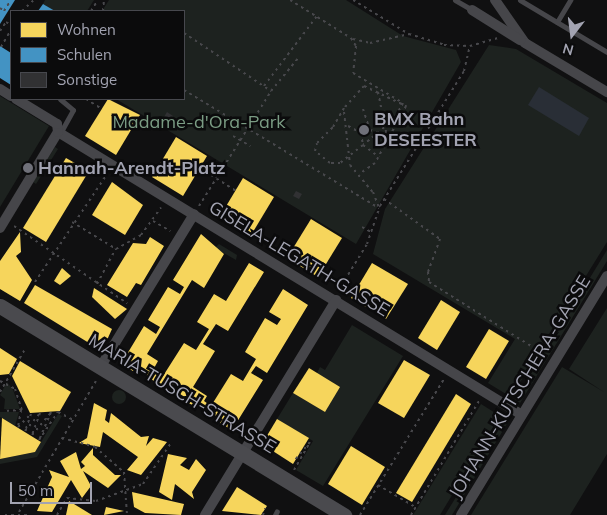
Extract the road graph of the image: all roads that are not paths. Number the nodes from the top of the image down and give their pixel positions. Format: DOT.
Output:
graph roads {
  1 [pos="456,0"];
  2 [pos="495,0"];
  3 [pos="520,0"];
  4 [pos="570,0"];
  5 [pos="472,10"];
  6 [pos="558,22"];
  7 [pos="525,43"];
  8 [pos="607,52"];
  9 [pos="607,92"];
  10 [pos="18,100"];
  11 [pos="61,100"];
  12 [pos="59,132"];
  13 [pos="195,212"];
  14 [pos="0,228"];
  15 [pos="607,276"];
  16 [pos="336,300"];
  17 [pos="0,306"];
  18 [pos="102,367"];
  19 [pos="522,414"];
  20 [pos="242,453"];
  21 [pos="205,515"];
  22 [pos="344,515"];
  23 [pos="461,515"];
  1 -- 5 [label="lane"];
  2 -- 7 [label="street"];
  3 -- 6 [label="lane"];
  4 -- 6 [label="lane"];
  5 -- 7 [label="street"];
  6 -- 8 [label="lane"];
  7 -- 9 [label="street"];
  10 -- 12 [label="street"];
  11 -- 12 [label="lane"];
  12 -- 13 [label="street, GISELA-LEGATH-GASSE"];
  12 -- 14 [label="street"];
  13 -- 16 [label="street, GISELA-LEGATH-GASSE"];
  13 -- 18 [label="street"];
  15 -- 19 [label="street, JOHANN-KUTSCHERA-GASSE"];
  16 -- 19 [label="street, GISELA-LEGATH-GASSE"];
  16 -- 20 [label="street"];
  17 -- 18 [label="street, MARIA-TUSCH-STRASSE"];
  18 -- 20 [label="street, MARIA-TUSCH-STRASSE"];
  19 -- 23 [label="street, JOHANN-KUTSCHERA-GASSE"];
  20 -- 21 [label="street"];
  20 -- 22 [label="street, MARIA-TUSCH-STRASSE"];
}
